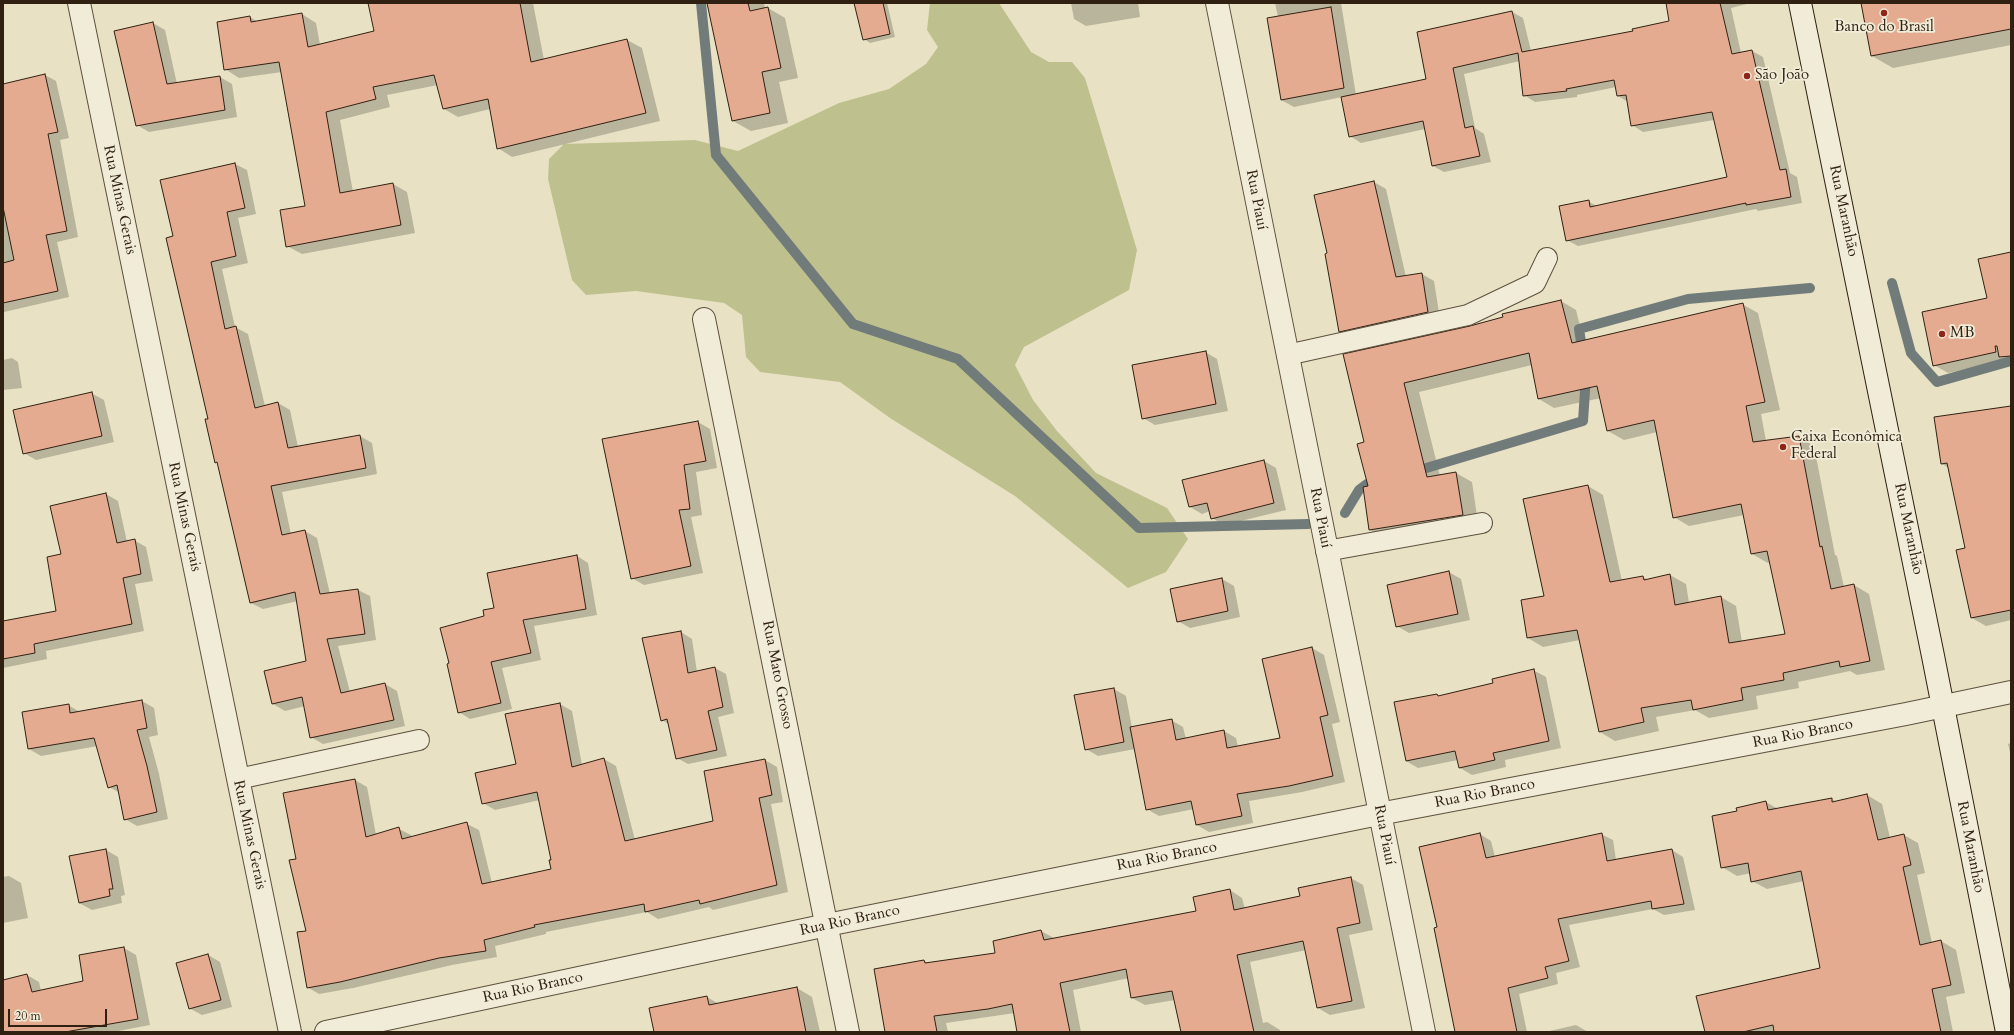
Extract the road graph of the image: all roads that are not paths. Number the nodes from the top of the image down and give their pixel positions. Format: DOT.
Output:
graph roads {
  1 [pos="79,3"];
  2 [pos="1217,3"];
  3 [pos="1800,3"];
  4 [pos="1547,258"];
  5 [pos="704,319"];
  6 [pos="1287,355"];
  7 [pos="1482,523"];
  8 [pos="1326,551"];
  9 [pos="2011,692"];
  10 [pos="1943,707"];
  11 [pos="419,740"];
  12 [pos="238,779"];
  13 [pos="1379,814"];
  14 [pos="828,925"];
  15 [pos="2006,1006"];
  16 [pos="290,1032"];
  17 [pos="326,1032"];
  18 [pos="848,1032"];
  19 [pos="1424,1032"];
  20 [pos="2007,1032"];
  1 -- 12 [label="street, Rua Minas Gerais"];
  2 -- 6 [label="street, Rua Piauí"];
  3 -- 10 [label="street, Rua Maranhão"];
  4 -- 6 [label="lane"];
  5 -- 14 [label="street, Rua Mato Grosso"];
  6 -- 8 [label="street, Rua Piauí"];
  7 -- 8 [label="lane"];
  8 -- 13 [label="street, Rua Piauí"];
  9 -- 10 [label="street, Rua Rio Branco"];
  10 -- 13 [label="street, Rua Rio Branco"];
  10 -- 15 [label="street, Rua Maranhão"];
  11 -- 12 [label="lane"];
  12 -- 16 [label="street, Rua Minas Gerais"];
  13 -- 14 [label="street, Rua Rio Branco"];
  13 -- 19 [label="street, Rua Piauí"];
  14 -- 17 [label="street, Rua Rio Branco"];
  14 -- 18 [label="street, Rua Mato Grosso"];
  15 -- 20 [label="street, Rua Maranhão"];
}
